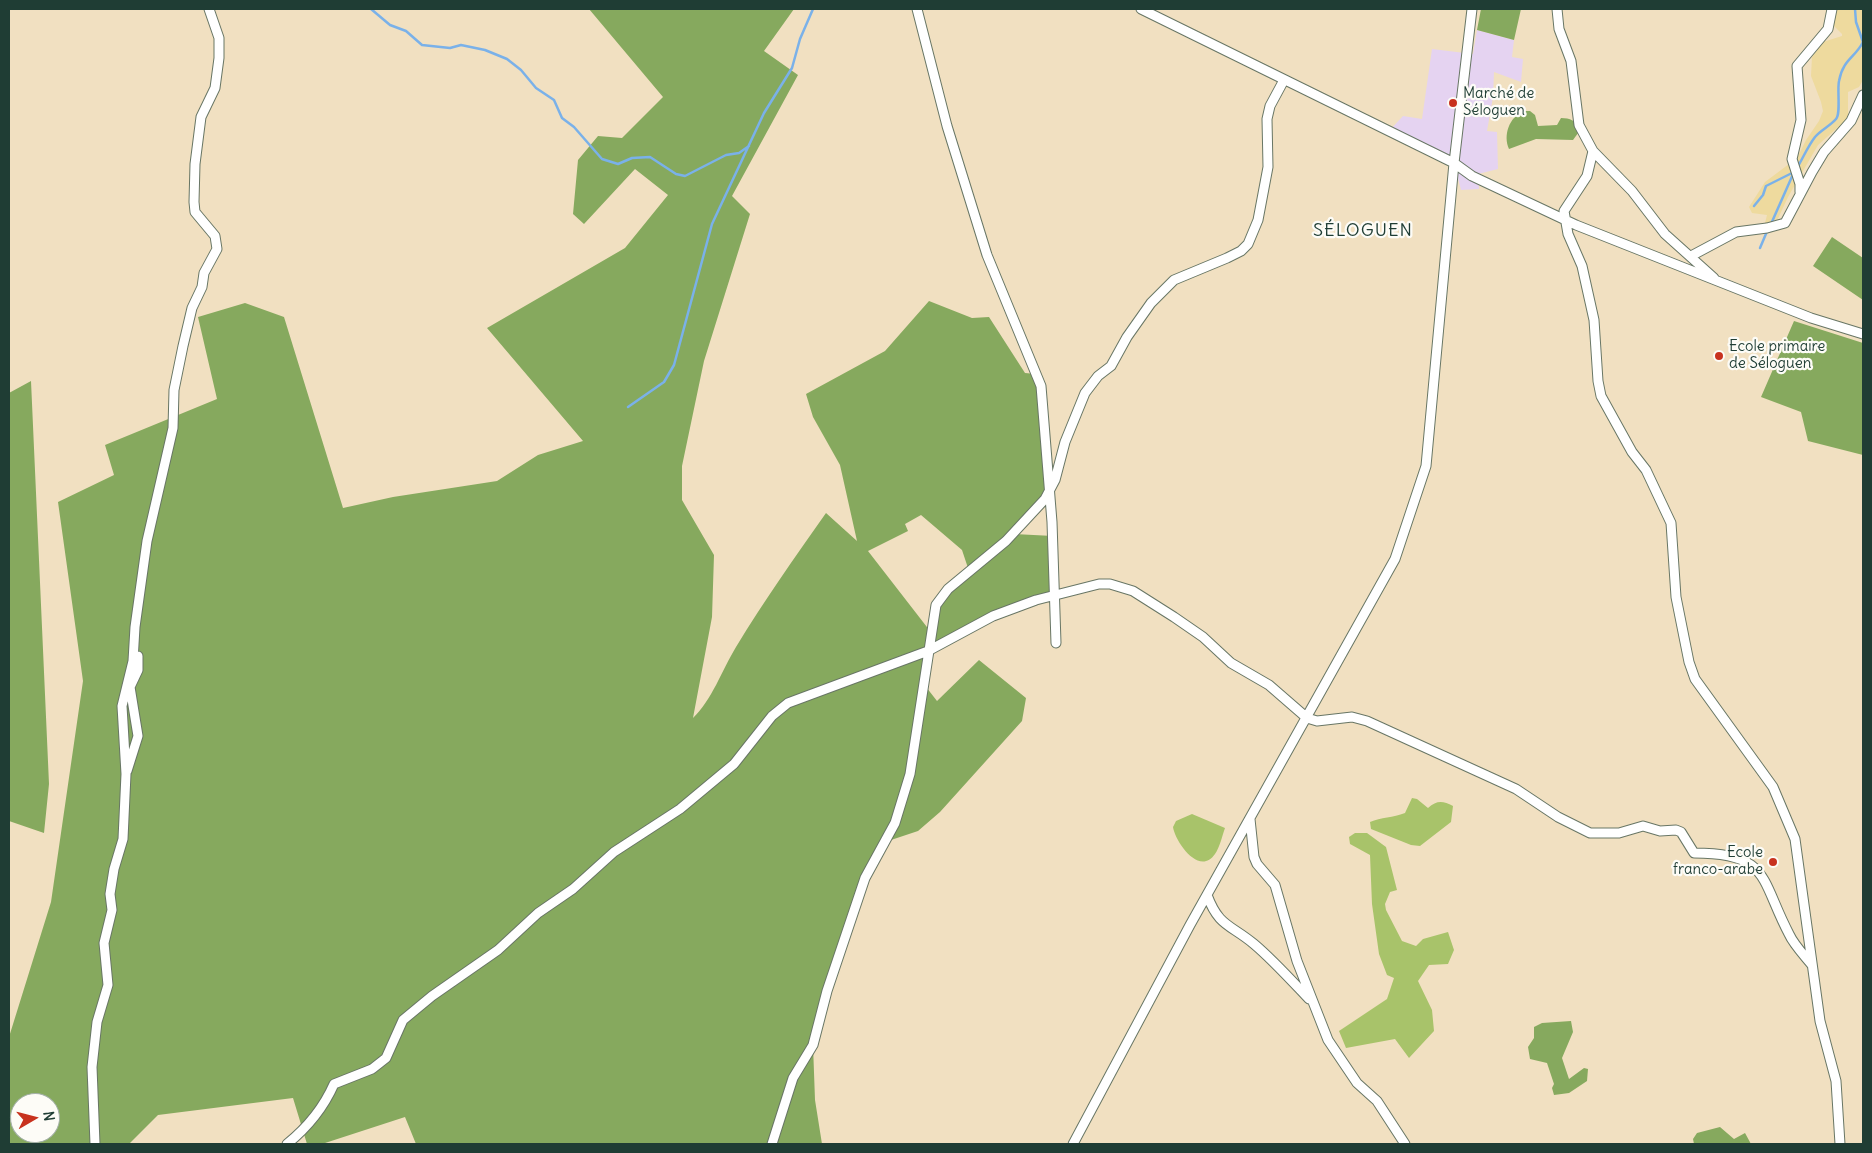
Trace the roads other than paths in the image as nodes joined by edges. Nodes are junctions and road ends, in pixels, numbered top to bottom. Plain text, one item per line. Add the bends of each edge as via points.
1 (209, 9) edge
2 (917, 9) edge
3 (1141, 9) edge
4 (1472, 9) edge
5 (1557, 9) edge
6 (1832, 9) edge
7 (1284, 80) junction
8 (1863, 95) edge
9 (1594, 151) junction
10 (1454, 163) junction
11 (1799, 198) junction
12 (1565, 220) junction
13 (1691, 256) junction
14 (1719, 282) junction
15 (1863, 334) edge
16 (1049, 490) junction
17 (1055, 595) junction
18 (134, 642) junction
19 (1056, 643) dead end
20 (928, 651) junction
21 (1307, 718) junction
22 (126, 774) junction
23 (1250, 819) junction
24 (1207, 895) junction
25 (1812, 965) junction
26 (1312, 1003) junction
27 (95, 1144) edge
28 (288, 1144) edge
29 (772, 1144) edge
30 (1074, 1144) edge
31 (1405, 1144) edge
32 (1840, 1144) edge

1 - 18 street via 219,38 219,58 215,88 201,117 194,202 195,212 215,236 217,249 204,273 183,346 174,390 172,428 147,541
2 - 16 street via 947,126 984,246 1041,386
3 - 7 street
4 - 10 street
5 - 9 street via 1559,29 1571,61 1579,126
6 - 11 street via 1828,29 1797,66 1801,120 1792,159 1800,184
7 - 10 street
7 - 16 street via 1267,119 1268,167 1258,220 1248,244 1227,258 1174,280 1151,303 1111,366 1085,393
8 - 11 street via 1851,121 1824,152
9 - 12 street via 1587,176 1564,211
9 - 13 street via 1665,234
10 - 12 street via 1472,176
10 - 21 street via 1426,466 1396,559
11 - 13 street via 1785,223 1736,232
12 - 14 street
12 - 25 street via 1582,266 1594,320 1601,396 1632,452 1646,470 1671,523 1676,597 1695,679 1773,787 1795,839
13 - 14 street
14 - 15 street via 1811,318
16 - 17 street
16 - 20 street via 1037,509 1006,541 948,589 936,605
17 - 19 street
17 - 20 street via 993,616
17 - 21 street via 1099,584 1133,591 1203,637 1231,663 1270,685
18 - 22 street via 133,661 122,706
18 - 22 street via 138,670 130,687 138,736
20 - 28 street via 788,703 772,716 734,764 680,809 614,852 498,950 402,1020 386,1058 372,1069 334,1084 326,1102
20 - 29 street via 910,774 895,823 865,878 812,1045 793,1078
21 - 23 street
21 - 25 street via 1317,721 1352,717 1367,721 1516,789 1558,817 1590,833 1619,833 1643,826 1660,832 1676,830 1681,832 1694,853 1718,853 1742,860 1754,867 1768,885 1789,934
22 - 27 street via 123,839 114,868 110,894 112,910 104,943 108,985 97,1022 92,1066
23 - 24 street
23 - 26 street via 1254,857 1275,885
24 - 26 street via 1215,913 1227,926 1253,943
24 - 30 street
25 - 32 street via 1822,1033 1836,1081
26 - 31 street via 1343,1064 1357,1083 1377,1101

